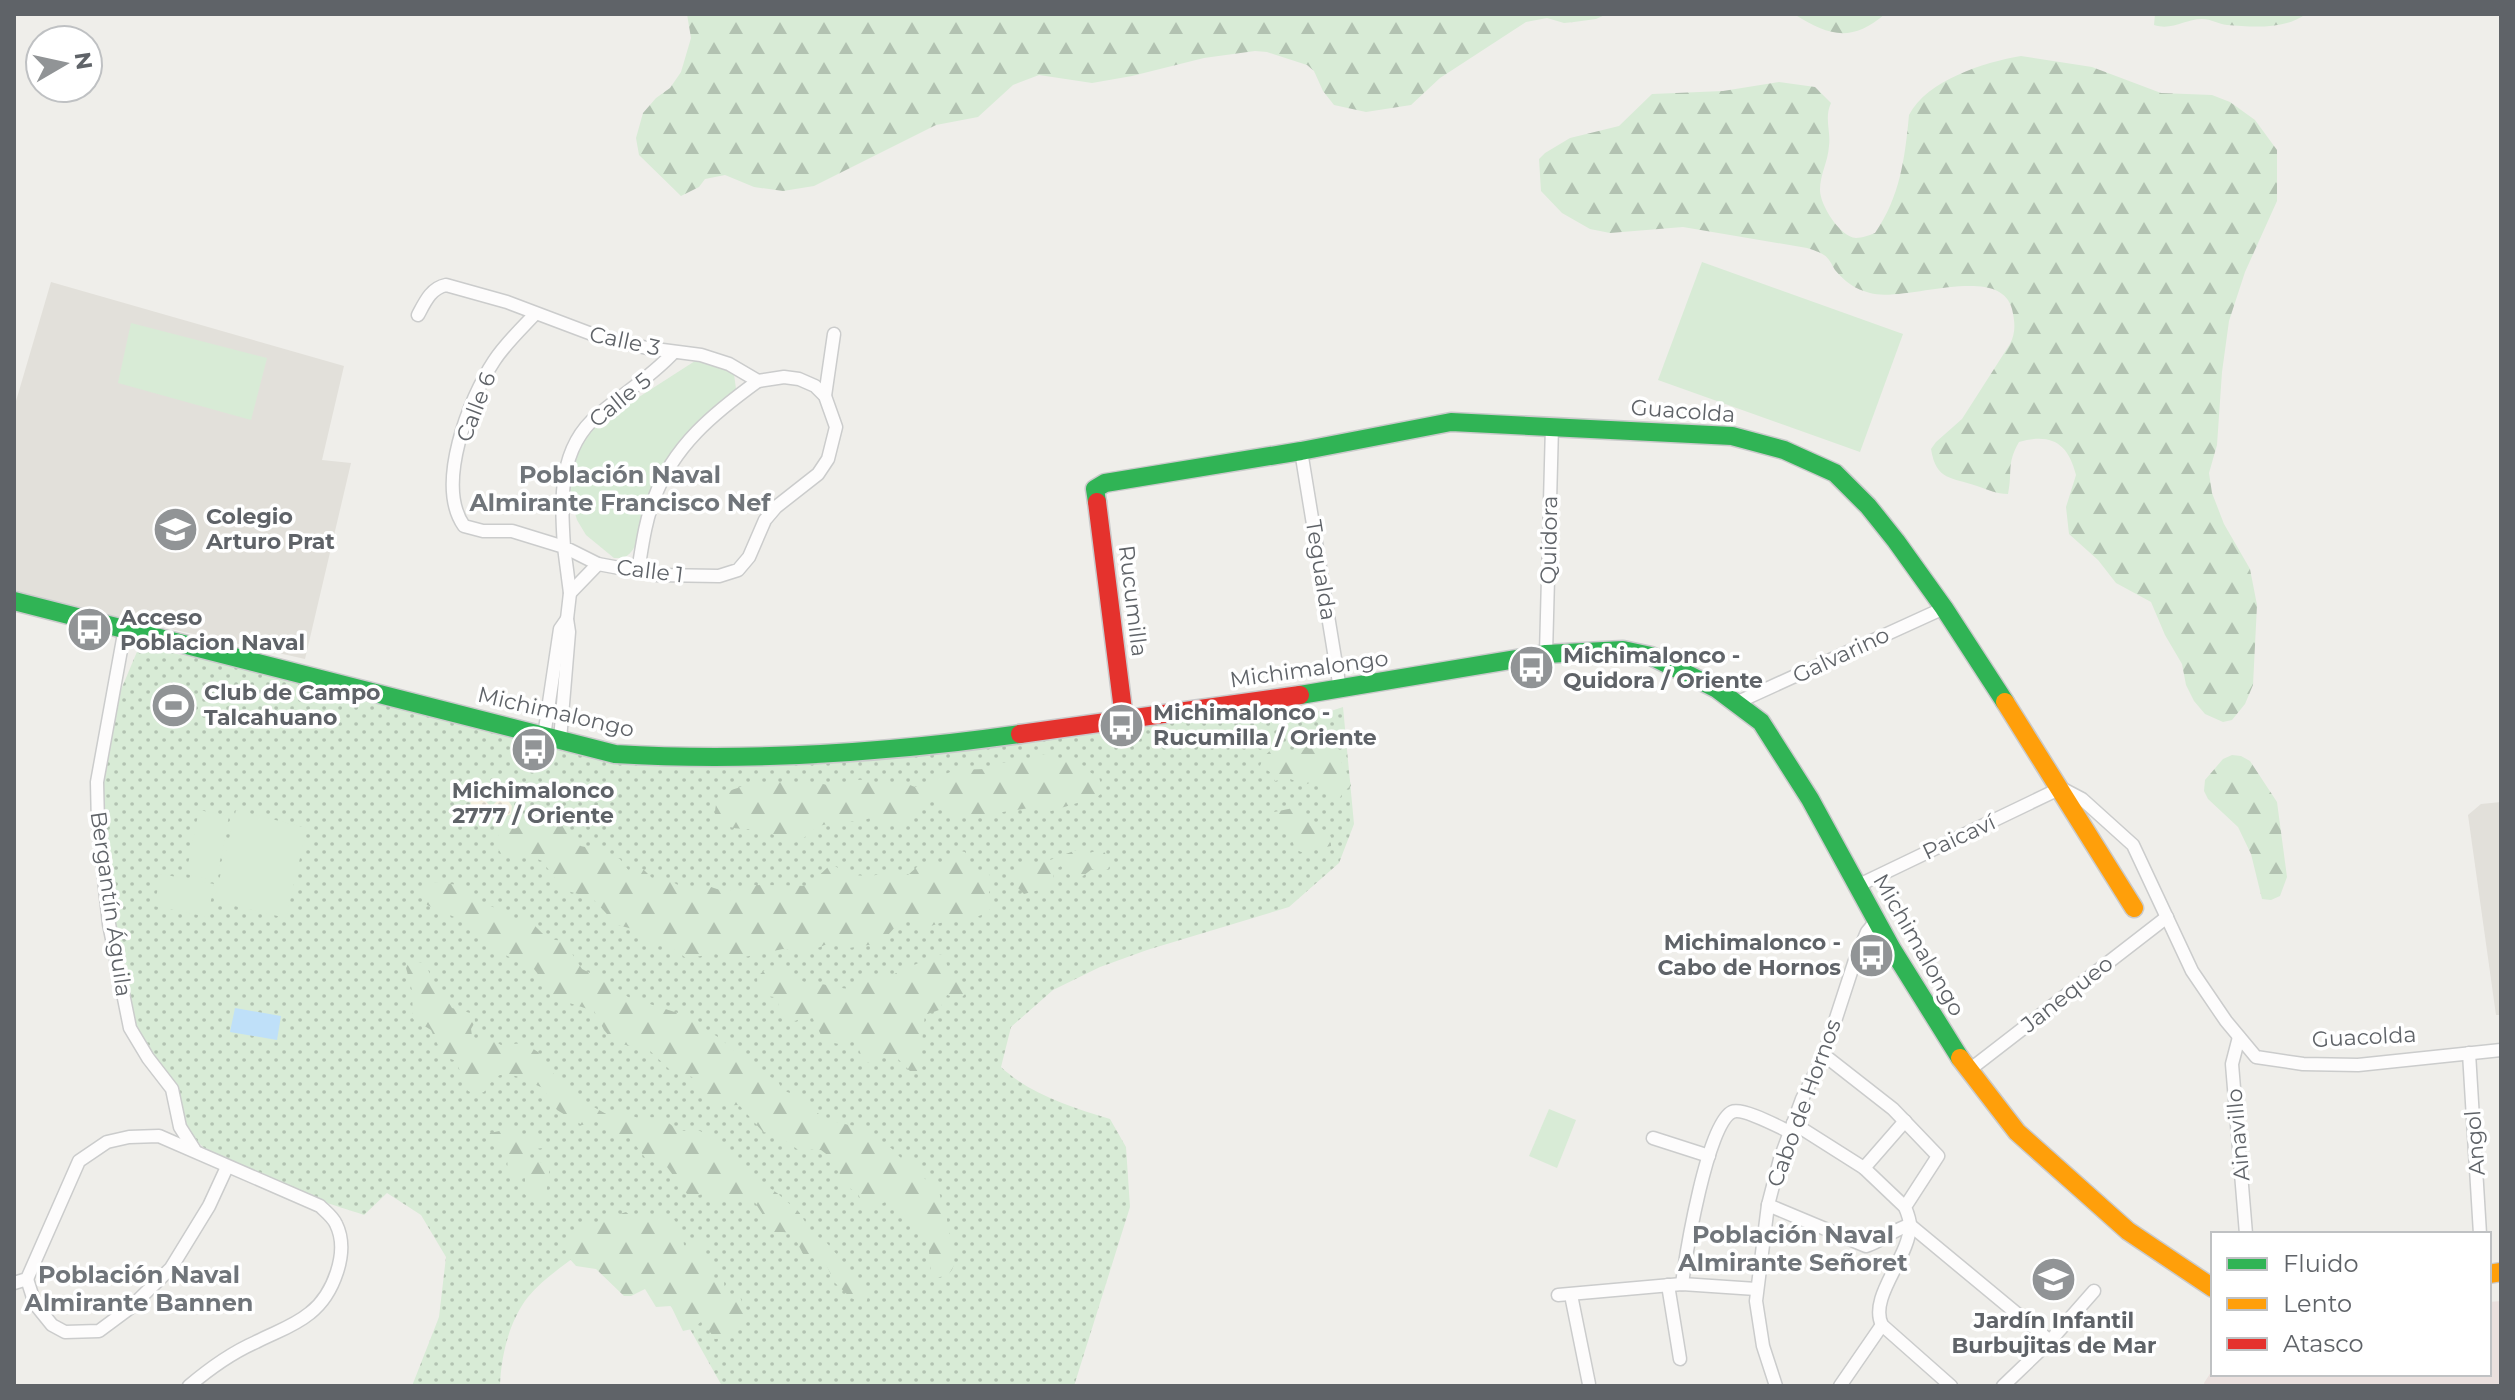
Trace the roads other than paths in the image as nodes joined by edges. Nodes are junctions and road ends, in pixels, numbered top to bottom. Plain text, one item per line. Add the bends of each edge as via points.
1 (535, 314) junction
2 (418, 315) dead end
3 (834, 334) dead end
4 (674, 352) junction
5 (758, 381) junction
6 (825, 396) junction
7 (1552, 426) junction
8 (1301, 451) junction
9 (1095, 489) joint
10 (456, 515) joint
11 (564, 547) junction
12 (598, 564) junction
13 (638, 571) junction
14 (570, 593) junction
15 (14, 601) edge
16 (1944, 608) junction
17 (125, 628) junction
18 (1546, 654) junction
19 (1340, 689) junction
20 (1738, 702) junction
21 (1124, 718) junction
22 (552, 738) junction
23 (2061, 788) junction
24 (1857, 886) junction
25 (2134, 908) dead end
26 (2167, 917) junction
27 (1876, 921) junction
28 (2239, 1037) junction
29 (2501, 1050) edge
30 (2469, 1053) junction
31 (1824, 1055) junction
32 (1968, 1071) junction
33 (177, 1119) junction
34 (1905, 1121) junction
35 (1792, 1128) junction
36 (159, 1136) junction
37 (1653, 1138) dead end
38 (200, 1154) junction
39 (1709, 1156) junction
40 (227, 1167) junction
41 (1864, 1168) junction
42 (1768, 1205) junction
43 (1905, 1207) junction
44 (1910, 1225) junction
45 (2246, 1232) edge
46 (2480, 1232) edge
47 (27, 1279) junction
48 (14, 1283) edge
49 (1682, 1284) junction
50 (1668, 1285) junction
51 (2211, 1287) edge
52 (1756, 1289) junction
53 (2094, 1291) dead end
54 (1882, 1325) junction
55 (2050, 1341) junction
56 (1680, 1359) dead end
57 (1589, 1384) edge
58 (189, 1386) edge
59 (1776, 1386) edge
60 (1840, 1386) edge
61 (1951, 1386) edge
62 (2003, 1386) edge

1 - 2 street, Calle 3 via 446,285 431,293
1 - 4 street, Calle 3 via 597,336
1 - 10 street, Calle 6 via 496,358 470,409 453,474
3 - 6 street
4 - 5 street, Calle 3 via 729,364
4 - 11 street, Calle 5 via 597,415 575,442 562,488
5 - 6 street via 799,379
5 - 13 street via 688,438 675,457 654,499
6 - 13 street, Calle 1 via 836,427 828,459 765,520 738,570 684,577
7 - 8 main road, Guacolda via 1451,422
7 - 16 main road, Guacolda via 1732,436 1784,450 1835,473 1868,506
7 - 18 street, Quidora
8 - 9 main road, Guacolda via 1105,483
8 - 19 street, Tegualda
9 - 21 main road, Rucumilla
10 - 11 street, Calle 1 via 464,526 512,531
11 - 12 street, Calle 1
11 - 14 street
12 - 13 street, Calle 1
12 - 14 street
14 - 22 street via 567,619 560,629
15 - 17 main road, Michimalongo
16 - 20 street, Galvarino
16 - 23 main road, Guacolda
17 - 22 main road, Michimalongo
17 - 33 street, Bergantín Águila via 97,782 98,825 125,1010 138,1042 172,1089
18 - 19 main road, Michimalongo
18 - 20 main road, Michimalongo via 1635,651
19 - 21 main road, Michimalongo
20 - 24 main road, Michimalongo via 1778,747
21 - 22 main road, Michimalongo via 1001,737 798,756 622,755
23 - 24 street, Paicaví
23 - 25 main road, Guacolda
23 - 26 street, Guacolda via 2133,845
24 - 27 main road, Michimalongo
26 - 28 street, Guacolda via 2192,971
26 - 32 street, Janequeo
27 - 31 street, Cabo de Hornos via 1856,957
27 - 32 main road, Michimalongo
28 - 30 street, Guacolda via 2256,1057 2303,1064 2358,1065
28 - 45 street, Ainavillo via 2232,1064
29 - 30 street, Guacolda
30 - 46 street, Angol
31 - 34 street
31 - 35 street, Cabo de Hornos
32 - 51 main road, Michimalongo via 2017,1132 2075,1185 2128,1231
33 - 36 street
33 - 38 street, Bergantín Águila
34 - 41 street
34 - 43 street via 1938,1156
35 - 39 street via 1740,1110 1731,1112
35 - 41 street
35 - 42 street, Cabo de Hornos
36 - 38 street
36 - 47 street via 107,1142 79,1161
37 - 39 street
38 - 40 street
39 - 49 street via 1690,1224
40 - 47 street via 171,1268 99,1331 65,1332 52,1325 41,1316
40 - 58 street via 320,1206 336,1222 340,1265 314,1311 229,1356
41 - 43 street
42 - 44 street via 1866,1246
42 - 52 street, Cabo de Hornos
43 - 44 street
44 - 54 street via 1878,1307
44 - 55 street
47 - 48 street
49 - 50 street
49 - 52 street
50 - 56 street
50 - 57 street via 1565,1295
52 - 59 street, Cabo de Hornos via 1763,1346
53 - 55 street
54 - 60 street
54 - 61 street
55 - 62 street

